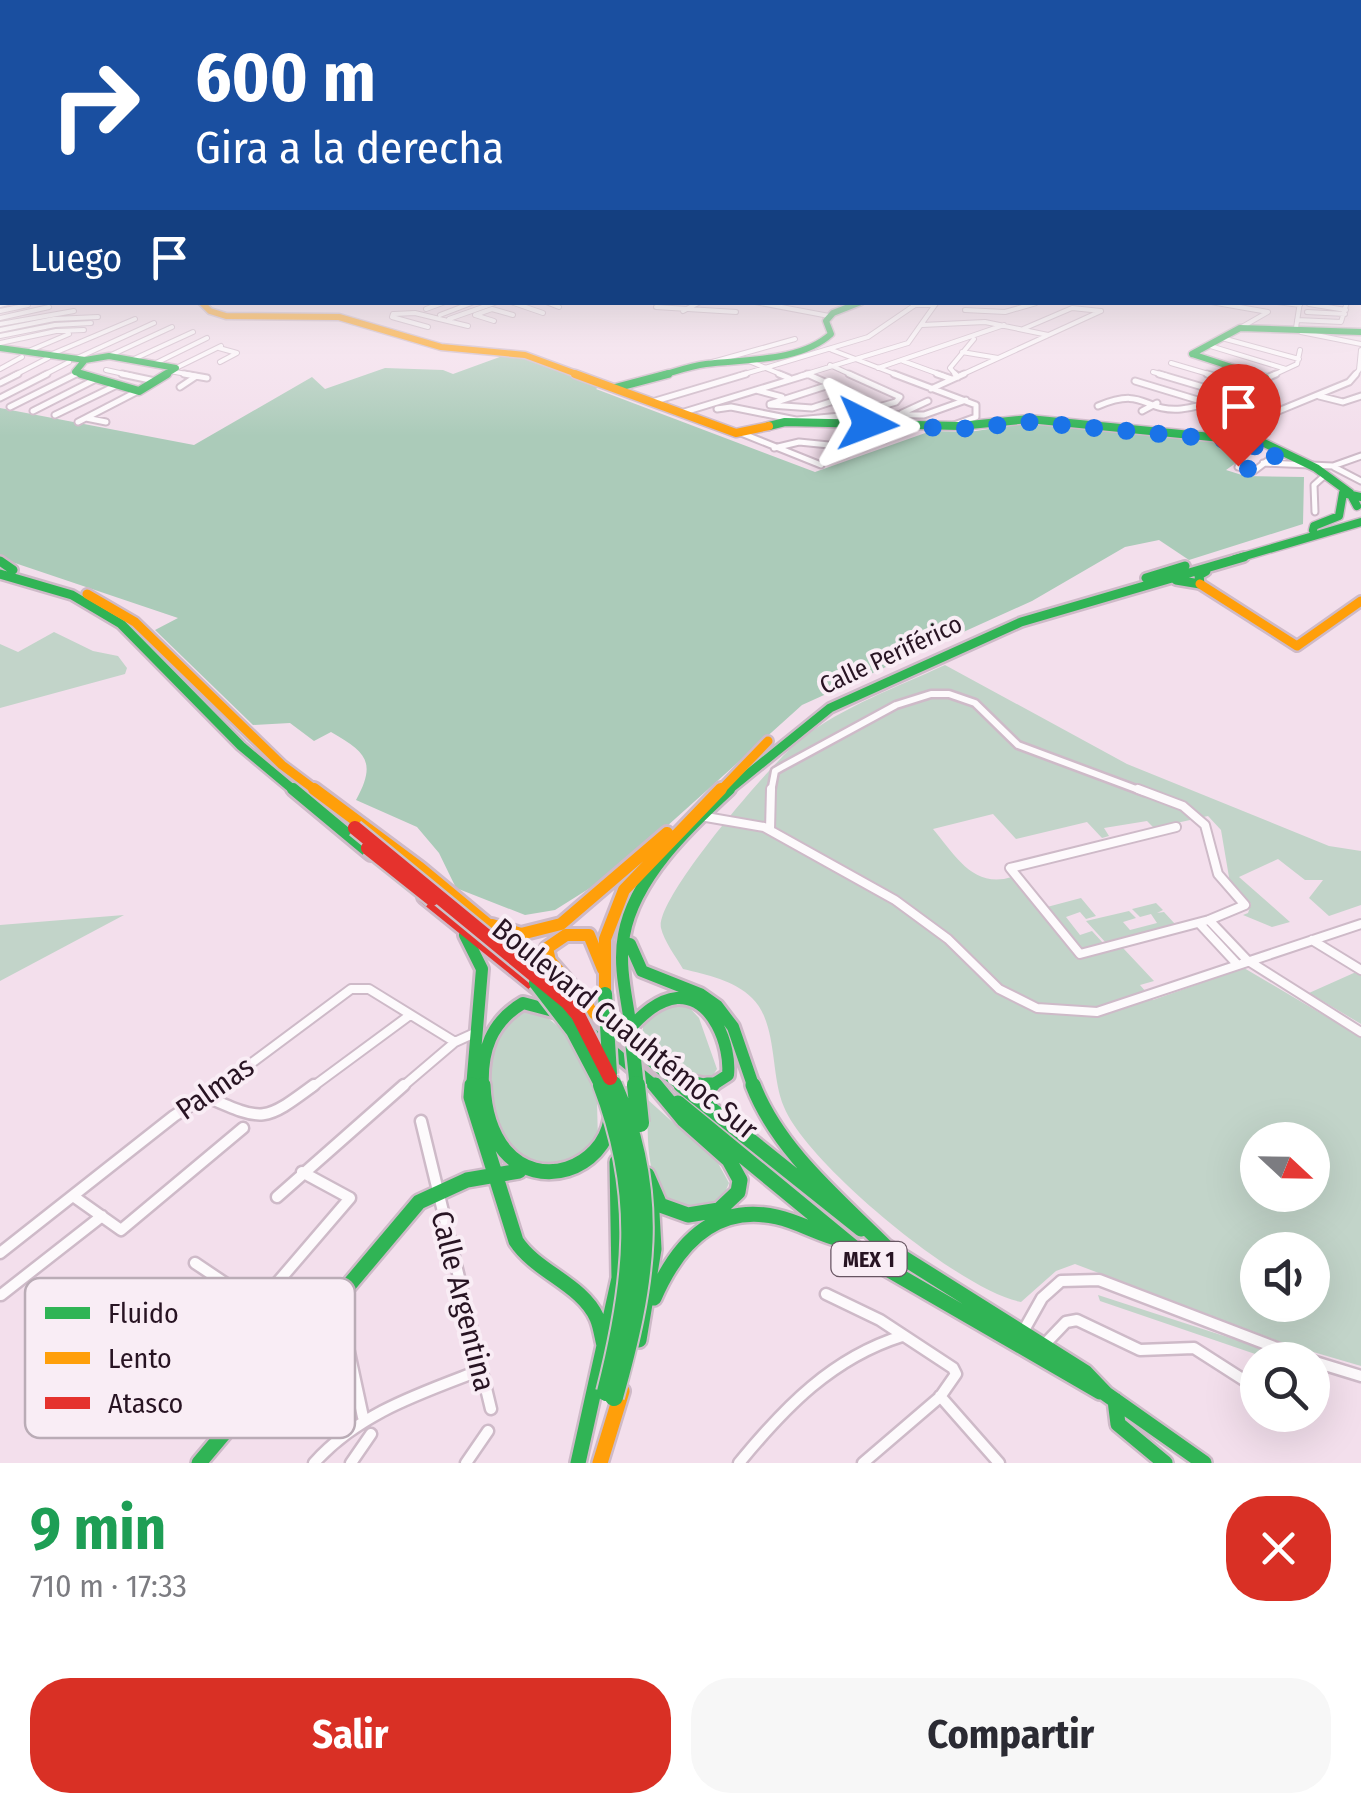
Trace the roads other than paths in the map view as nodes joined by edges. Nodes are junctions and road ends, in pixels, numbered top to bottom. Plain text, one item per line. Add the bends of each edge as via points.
1 (10, 305) edge
2 (28, 305) edge
3 (206, 305) edge
4 (437, 305) edge
5 (520, 305) edge
6 (556, 305) edge
7 (694, 305) edge
8 (728, 305) edge
9 (771, 305) edge
10 (854, 305) edge
11 (915, 305) edge
12 (935, 305) edge
13 (968, 305) edge
14 (1028, 305) edge
15 (1229, 305) edge
16 (1300, 305) edge
17 (1314, 305) edge
18 (1347, 305) edge
19 (559, 306) dead end
20 (477, 307) edge
21 (656, 307) dead end
22 (49, 308) dead end
23 (426, 309) dead end
24 (965, 310) junction
25 (74, 311) dead end
26 (682, 311) junction
27 (720, 311) junction
28 (736, 312) dead end
29 (1307, 312) dead end
30 (1345, 312) junction
31 (543, 313) dead end
32 (440, 315) dead end
33 (512, 315) dead end
34 (829, 316) junction
35 (98, 317) dead end
36 (134, 319) dead end
37 (448, 319) junction
38 (494, 321) dead end
39 (957, 322) junction
40 (91, 323) dead end
41 (154, 323) dead end
42 (1296, 324) junction
43 (922, 325) junction
44 (1004, 325) junction
45 (468, 326) dead end
46 (172, 327) dead end
47 (428, 327) dead end
48 (1240, 328) junction
49 (1023, 329) junction
50 (84, 330) dead end
51 (193, 332) dead end
52 (1361, 332) edge
53 (68, 334) dead end
54 (1, 335) edge
55 (1050, 335) junction
56 (207, 338) dead end
57 (974, 338) junction
58 (1222, 338) junction
59 (794, 339) dead end
60 (1206, 345) junction
61 (1361, 348) edge
62 (830, 349) junction
63 (1300, 350) dead end
64 (962, 352) junction
65 (26, 353) junction
66 (50, 356) junction
67 (109, 356) junction
68 (854, 358) junction
69 (999, 358) junction
70 (134, 359) junction
71 (1299, 360) junction
72 (749, 361) junction
73 (902, 361) junction
74 (220, 362) dead end
75 (1171, 362) dead end
76 (709, 363) junction
77 (77, 364) junction
78 (154, 364) junction
79 (830, 366) junction
80 (762, 368) junction
81 (877, 368) junction
82 (0, 369) edge
83 (1287, 369) junction
84 (106, 370) dead end
85 (173, 370) junction
86 (1153, 372) dead end
87 (805, 373) junction
88 (196, 376) junction
89 (206, 378) dead end
90 (788, 378) junction
91 (956, 378) junction
92 (1265, 378) junction
93 (94, 380) junction
94 (155, 381) junction
95 (1135, 381) dead end
96 (0, 383) edge
97 (829, 384) junction
98 (117, 385) junction
99 (1245, 385) junction
100 (180, 387) dead end
101 (616, 389) junction
102 (754, 389) junction
103 (930, 389) junction
104 (139, 391) junction
105 (1223, 393) junction
106 (852, 395) junction
107 (1317, 395) junction
108 (1361, 396) edge
109 (789, 397) junction
110 (0, 398) edge
111 (967, 399) junction
112 (865, 400) dead end
113 (651, 402) junction
114 (928, 402) dead end
115 (1202, 402) junction
116 (1157, 403) junction
117 (1098, 406) dead end
118 (10, 407) dead end
119 (717, 410) dead end
120 (1142, 411) dead end
121 (32, 412) dead end
122 (680, 414) junction
123 (855, 414) junction
124 (54, 415) dead end
125 (898, 415) junction
126 (84, 418) junction
127 (795, 421) junction
128 (1254, 421) dead end
129 (78, 422) dead end
130 (106, 422) dead end
131 (868, 424) junction
132 (954, 426) junction
133 (741, 434) junction
134 (849, 447) dead end
135 (774, 448) junction
136 (1280, 452) junction
137 (1361, 456) edge
138 (1240, 460) dead end
139 (1263, 463) junction
140 (821, 465) dead end
141 (1333, 466) junction
142 (1316, 471) junction
143 (1361, 481) edge
144 (1357, 508) edge
145 (1315, 512) dead end
146 (1313, 530) junction
147 (1214, 566) junction
148 (3, 568) edge
149 (1163, 581) junction
150 (1200, 584) junction
151 (1361, 601) edge
152 (704, 812) junction
153 (348, 826) junction
154 (1176, 827) dead end
155 (770, 830) junction
156 (481, 920) junction
157 (1208, 920) junction
158 (1198, 922) junction
159 (1361, 924) edge
160 (460, 927) junction
161 (625, 930) junction
162 (1311, 940) junction
163 (1242, 962) junction
164 (604, 970) junction
165 (1361, 970) edge
166 (592, 1013) junction
167 (410, 1014) junction
168 (631, 1029) junction
169 (586, 1030) junction
170 (482, 1031) junction
171 (1361, 1032) edge
172 (456, 1042) junction
173 (670, 1076) junction
174 (657, 1086) junction
175 (206, 1097) junction
176 (612, 1101) junction
177 (421, 1121) dead end
178 (243, 1128) dead end
179 (502, 1156) junction
180 (521, 1171) junction
181 (302, 1172) junction
182 (494, 1174) junction
183 (648, 1175) junction
184 (435, 1192) junction
185 (73, 1196) junction
186 (277, 1197) dead end
187 (102, 1216) junction
188 (843, 1240) junction
189 (886, 1247) junction
190 (0, 1253) edge
191 (195, 1263) dead end
192 (218, 1278) edge
193 (281, 1278) edge
194 (355, 1279) edge
195 (826, 1294) dead end
196 (1, 1295) edge
197 (645, 1320) junction
198 (1023, 1333) junction
199 (903, 1335) junction
200 (1261, 1342) edge
201 (1044, 1346) junction
202 (605, 1350) junction
203 (1330, 1367) edge
204 (482, 1370) junction
205 (1361, 1376) edge
206 (1240, 1377) edge
207 (355, 1379) edge
208 (610, 1395) junction
209 (940, 1396) junction
210 (1110, 1397) junction
211 (491, 1409) dead end
212 (363, 1417) junction
213 (355, 1423) edge
214 (488, 1430) dead end
215 (371, 1434) dead end
216 (219, 1438) edge
217 (335, 1438) edge
218 (582, 1446) junction
219 (604, 1447) junction
220 (198, 1463) edge
221 (314, 1463) edge
222 (351, 1463) edge
223 (466, 1463) edge
224 (578, 1463) edge
225 (600, 1463) edge
226 (739, 1463) edge
227 (863, 1463) edge
228 (999, 1463) edge
229 (1165, 1463) edge
230 (1204, 1463) edge

1 - 54 street
2 - 54 street
3 - 101 main road via 226,316 336,316 438,347 544,360
4 - 23 street
5 - 31 street
6 - 19 street
7 - 26 street
8 - 27 street
9 - 34 street
10 - 34 main road
11 - 62 street via 875,327 872,336
12 - 43 street
13 - 24 street
14 - 24 street via 1006,312
15 - 48 street via 1267,311
16 - 42 street
17 - 30 street
18 - 30 street
20 - 32 street
20 - 33 street
20 - 37 street
20 - 38 street via 474,314
21 - 26 street
22 - 54 street
24 - 39 street
25 - 54 street
26 - 27 street
27 - 28 street
29 - 30 street
30 - 42 street via 1341,322
34 - 72 main road via 826,340
35 - 54 street via 54,319
36 - 66 street
37 - 45 street
37 - 47 street via 391,316
39 - 43 street
39 - 44 street
40 - 54 street
41 - 77 street
42 - 48 main road
42 - 52 main road
42 - 61 street via 1308,334
43 - 68 street via 908,343
44 - 49 street
44 - 57 street
46 - 67 street
48 - 58 main road
49 - 55 street
49 - 55 street via 1072,308 1102,313
50 - 54 street
51 - 70 street
53 - 65 street
54 - 65 main road
54 - 66 main road
55 - 69 street
56 - 78 street
57 - 64 street
57 - 73 street
58 - 60 main road
58 - 71 street
59 - 76 street
60 - 83 street
60 - 92 main road via 1192,354
61 - 107 street via 1356,376
62 - 68 street
62 - 80 street
63 - 71 street
64 - 69 street
64 - 91 street via 950,368
65 - 66 main road
65 - 82 street
66 - 77 main road
66 - 96 street
67 - 70 main road
67 - 77 main road
68 - 79 street
68 - 81 street
69 - 91 street
70 - 78 main road
71 - 83 street
72 - 76 main road
72 - 80 street
73 - 81 street
73 - 91 street
74 - 85 street via 237,352 219,347
75 - 99 street
76 - 101 main road
77 - 93 main road
77 - 110 street
77 - 118 street
78 - 85 main road
79 - 87 street
79 - 123 street via 900,397
80 - 90 street
80 - 113 street
81 - 103 street
83 - 92 street
84 - 94 street
85 - 88 street
85 - 94 main road
86 - 105 street
87 - 90 street
87 - 97 street
88 - 89 street
88 - 100 street
90 - 102 street
91 - 103 street
92 - 99 street
93 - 98 main road
93 - 121 street
94 - 104 main road
95 - 115 street
97 - 106 street
97 - 109 street
98 - 104 main road
98 - 124 street
99 - 105 street
101 - 113 main road
102 - 109 street
102 - 122 street
103 - 111 street
104 - 126 street
105 - 115 street
106 - 109 street via 812,408 770,406
106 - 112 street
107 - 108 street via 1343,402
107 - 128 street
111 - 125 street via 924,415
111 - 132 street via 978,413
113 - 122 main road
114 - 125 street
115 - 116 street via 1178,410
116 - 117 street via 1127,394
116 - 120 street
119 - 127 street
122 - 133 main road
123 - 125 street
123 - 127 street
126 - 129 street
126 - 130 street
127 - 131 main road
127 - 133 main road
131 - 132 main road
131 - 136 main road via 960,429 1029,422 1227,440
132 - 142 main road via 1034,420 1257,442
133 - 135 street
134 - 135 street via 802,439
135 - 140 street
136 - 139 street
136 - 142 main road
137 - 141 street
138 - 139 street via 1238,467 1252,471
139 - 142 street
141 - 142 street
141 - 143 street
142 - 144 main road
142 - 145 street
144 - 146 main road, Calle Periférico
144 - 146 main road
144 - 147 main road, Calle Periférico via 1298,540
146 - 152 main road, Calle Periférico via 1030,613 869,682 791,722 758,748
147 - 149 main road, Calle Periférico
147 - 150 main road via 1198,576
148 - 153 main road, Boulevard Cuauhtémoc Sur / MEX 1 via 112,606
149 - 150 main road
149 - 152 main road, Calle Periférico via 1021,622 830,708 765,753
150 - 151 main road via 1298,646
152 - 155 street
152 - 156 main road via 561,924 522,934
152 - 161 main road, Calle Periférico via 643,890
152 - 164 main road, Calle Periférico via 624,890 610,919
153 - 156 main road, Boulevard Cuauhtémoc Sur / MEX 1 via 420,868
153 - 160 main road, Boulevard Cuauhtémoc Sur / MEX 1
153 - 208 main road, bridge via 567,1002 620,1100 635,1147 643,1268 633,1328
154 - 158 street via 1010,868 1080,954
155 - 157 street via 775,771 898,704 948,693 981,706 1018,745 1200,818 1212,833 1218,875 1245,905
155 - 163 street via 927,922 998,992 1022,1006 1060,1015 1098,1012
156 - 166 main road, Boulevard Cuauhtémoc Sur / MEX 1
157 - 158 street
157 - 163 street
158 - 163 street
159 - 162 street
160 - 169 main road, Boulevard Cuauhtémoc Sur / MEX 1
160 - 170 main road via 482,968
161 - 168 main road, Calle Periférico
161 - 189 main road via 633,961 650,980 716,1004 778,1127
162 - 163 street
162 - 165 street
163 - 171 street
164 - 166 main road via 588,936 570,933 547,948
164 - 176 main road, Calle Periférico, bridge
166 - 173 main road, Boulevard Cuauhtémoc Sur / MEX 1
167 - 172 street
167 - 175 street via 276,1113 252,1117
167 - 175 street, Palmas via 360,987 351,989
168 - 173 main road via 647,1007 668,997 694,1001 713,1016 730,1061 724,1080 704,1086
168 - 183 main road, Calle Periférico, bridge
169 - 170 main road via 528,1002 502,1010
169 - 174 main road, Boulevard Cuauhtémoc Sur / MEX 1
170 - 172 street
170 - 179 main road via 484,1101
170 - 182 main road via 470,1097
172 - 181 street
173 - 189 main road, Boulevard Cuauhtémoc Sur / MEX 1
174 - 183 main road via 734,1166 738,1180 721,1210 690,1218 660,1204
174 - 188 main road, Boulevard Cuauhtémoc Sur / MEX 1
175 - 185 street, Palmas
176 - 180 main road via 608,1138 598,1155 549,1175
176 - 202 main road, Calle Periférico via 619,1261
177 - 184 street, Calle Argentina
178 - 187 street via 121,1230
179 - 180 main road
179 - 182 main road
180 - 182 main road
181 - 186 street
181 - 193 street via 350,1198
182 - 184 main road
182 - 202 main road via 523,1252 589,1305
183 - 197 main road, Calle Periférico via 654,1250
184 - 194 main road
184 - 204 street, Calle Argentina
185 - 187 street
185 - 190 street, Palmas
187 - 196 street
188 - 197 main road via 774,1216 723,1220 689,1238 671,1257
188 - 210 main road, Boulevard Cuauhtémoc Sur / MEX 1
189 - 198 main road, Boulevard Cuauhtémoc Sur / MEX 1
191 - 192 street
195 - 199 street
197 - 219 main road
198 - 200 street via 1042,1298 1061,1281 1099,1280
198 - 201 main road, Boulevard Cuauhtémoc Sur / MEX 1
199 - 209 street via 953,1368 954,1380
199 - 226 street via 872,1342 784,1408
201 - 206 street via 1066,1322 1077,1320 1140,1350 1194,1348
201 - 210 main road, Boulevard Cuauhtémoc Sur / MEX 1 via 1086,1372
202 - 218 main road, Calle Periférico
203 - 205 street
204 - 211 street, Calle Argentina
204 - 212 street
207 - 212 street
208 - 218 main road
208 - 219 main road
209 - 227 street
209 - 228 street
210 - 229 main road via 1118,1424
210 - 230 main road, Boulevard Cuauhtémoc Sur / MEX 1
212 - 213 street
214 - 223 street
215 - 222 street
216 - 220 main road
217 - 221 street
218 - 224 main road
219 - 225 main road

